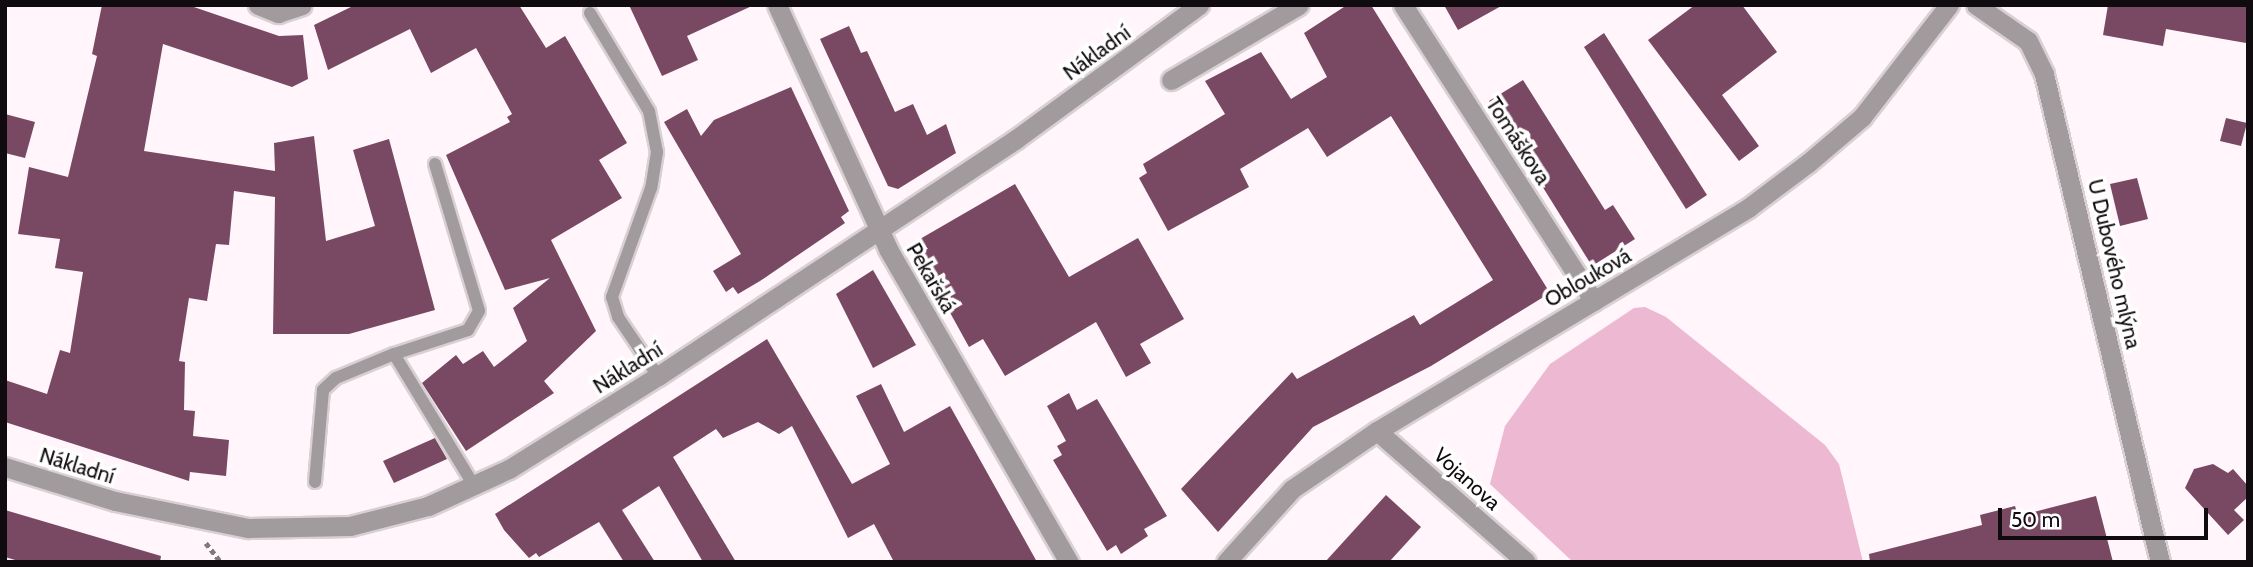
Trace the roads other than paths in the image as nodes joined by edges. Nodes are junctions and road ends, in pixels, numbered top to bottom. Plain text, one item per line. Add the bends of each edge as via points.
1 (258, 5) edge
2 (302, 5) edge
3 (777, 5) edge
4 (1199, 5) edge
5 (1300, 5) edge
6 (1404, 5) edge
7 (1949, 5) edge
8 (1976, 5) edge
9 (590, 13) dead end
10 (1171, 80) dead end
11 (435, 164) dead end
12 (880, 231) junction
13 (1594, 301) junction
14 (394, 354) junction
15 (658, 376) junction
16 (1377, 431) junction
17 (5, 467) edge
18 (315, 482) dead end
19 (475, 487) junction
20 (1069, 562) edge
21 (1226, 562) edge
22 (1526, 562) edge
23 (2160, 562) edge

1 - 2 street via 278,13
3 - 12 street, Pekařská
4 - 12 street, Nákladní
5 - 10 street
6 - 13 street, Tomáškova
7 - 13 street, Oblouková via 1862,117 1808,163 1748,208
8 - 23 street, U Dubového mlýna via 2028,41 2044,74
9 - 15 lane via 649,111 652,124 657,152 651,188 612,297 618,317
11 - 14 lane via 479,311 468,330
12 - 15 street, Nákladní
12 - 20 street, Pekařská
13 - 16 street, Oblouková
14 - 18 lane via 336,378 323,390
14 - 19 lane
15 - 19 street, Nákladní
16 - 21 street, Oblouková via 1292,489
16 - 22 street, Vojanova
17 - 19 street, Nákladní via 189,520 270,529 317,529 387,519

